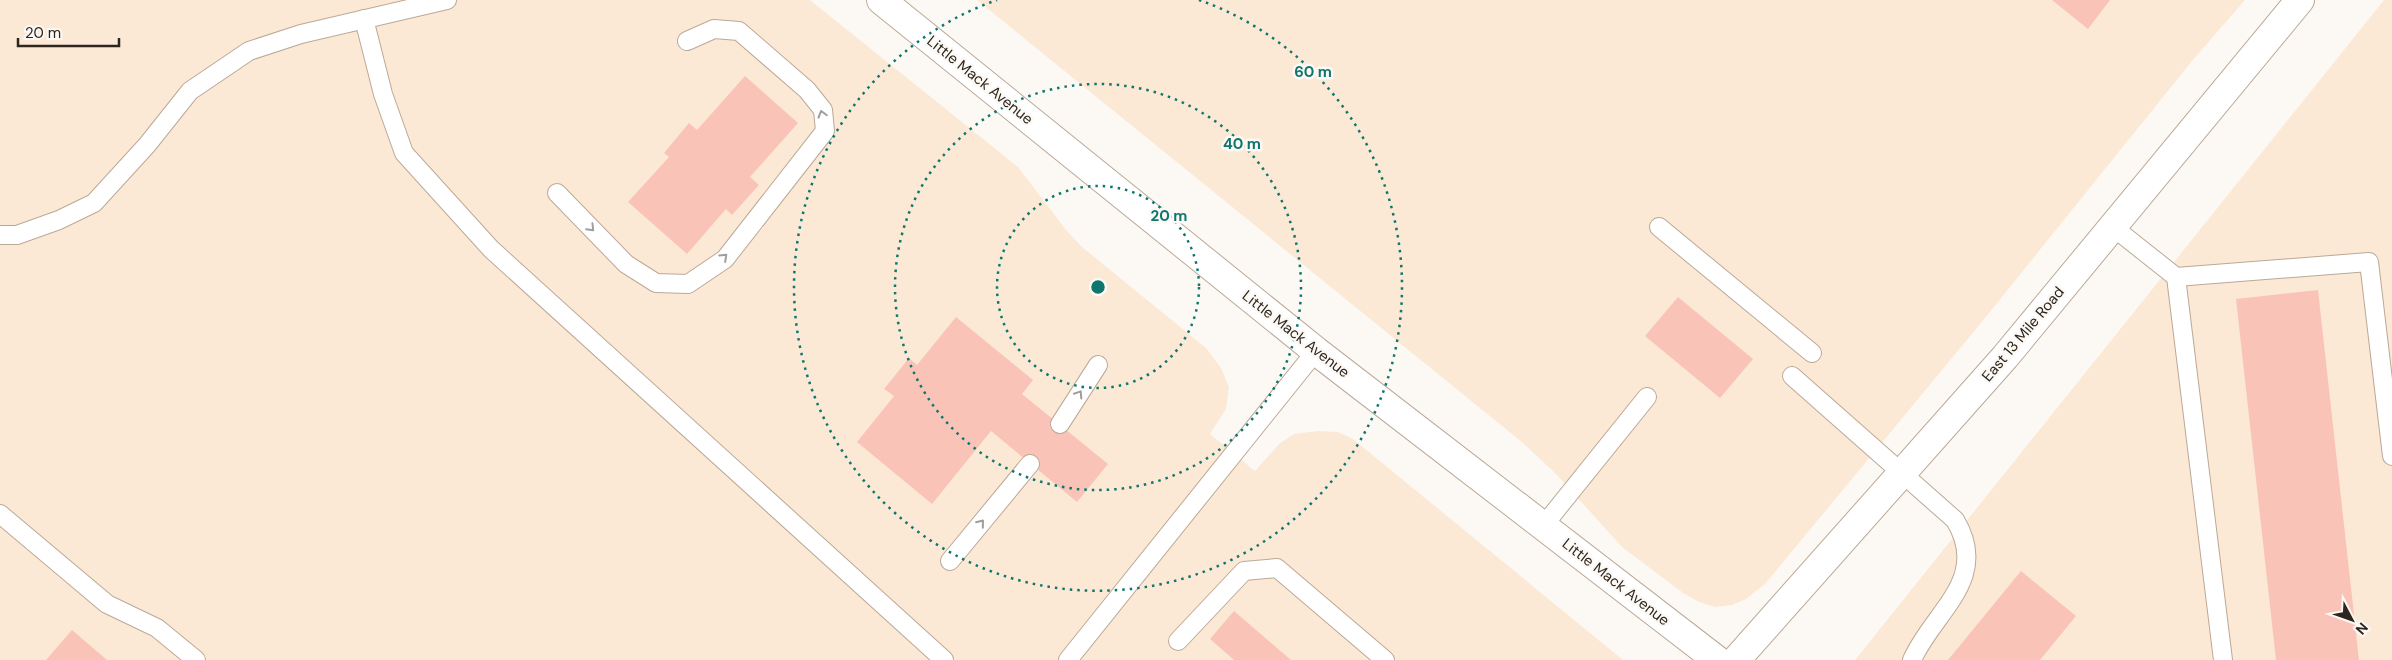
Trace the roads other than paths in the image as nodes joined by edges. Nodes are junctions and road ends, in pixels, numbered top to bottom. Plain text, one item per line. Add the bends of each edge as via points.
1 (447, 0) edge
2 (881, 0) edge
3 (2300, 0) edge
4 (364, 19) junction
5 (687, 41) dead end
6 (558, 193) dead end
7 (1659, 227) dead end
8 (2112, 227) junction
9 (0, 235) edge
10 (2176, 277) junction
11 (1316, 351) junction
12 (1812, 353) dead end
13 (1098, 365) dead end
14 (1792, 376) dead end
15 (1646, 397) dead end
16 (1060, 424) dead end
17 (2392, 456) edge
18 (1030, 464) dead end
19 (1902, 473) junction
20 (0, 514) edge
21 (1544, 525) junction
22 (950, 561) dead end
23 (1178, 641) dead end
24 (196, 660) edge
25 (944, 660) edge
26 (1068, 660) edge
27 (1385, 660) edge
28 (1717, 660) edge
29 (1736, 660) edge
30 (1912, 660) edge
31 (2223, 660) edge

1 - 4 lane
2 - 11 main road, Little Mack Avenue
3 - 8 main road, East 13 Mile Road
4 - 9 lane via 301,34 250,51 190,91 147,145 94,202 59,220 17,235
4 - 25 lane via 383,94 404,153 450,205 491,249
6 -> 5 lane via 626,264 656,283 688,284 725,259 825,131 823,110 807,90 739,31 714,29
7 - 12 lane
8 - 10 lane
8 - 19 main road, East 13 Mile Road via 2005,357
10 - 17 lane via 2369,262
10 - 31 lane
11 - 21 main road, Little Mack Avenue
11 - 26 lane
16 -> 13 lane
14 - 19 lane
15 - 21 lane
22 -> 18 lane
19 - 29 main road, East 13 Mile Road
19 - 30 lane via 1956,520 1965,535 1967,552 1962,582
20 - 24 lane via 107,604 157,628
21 - 28 main road, Little Mack Avenue
23 - 27 lane via 1244,571 1277,568

